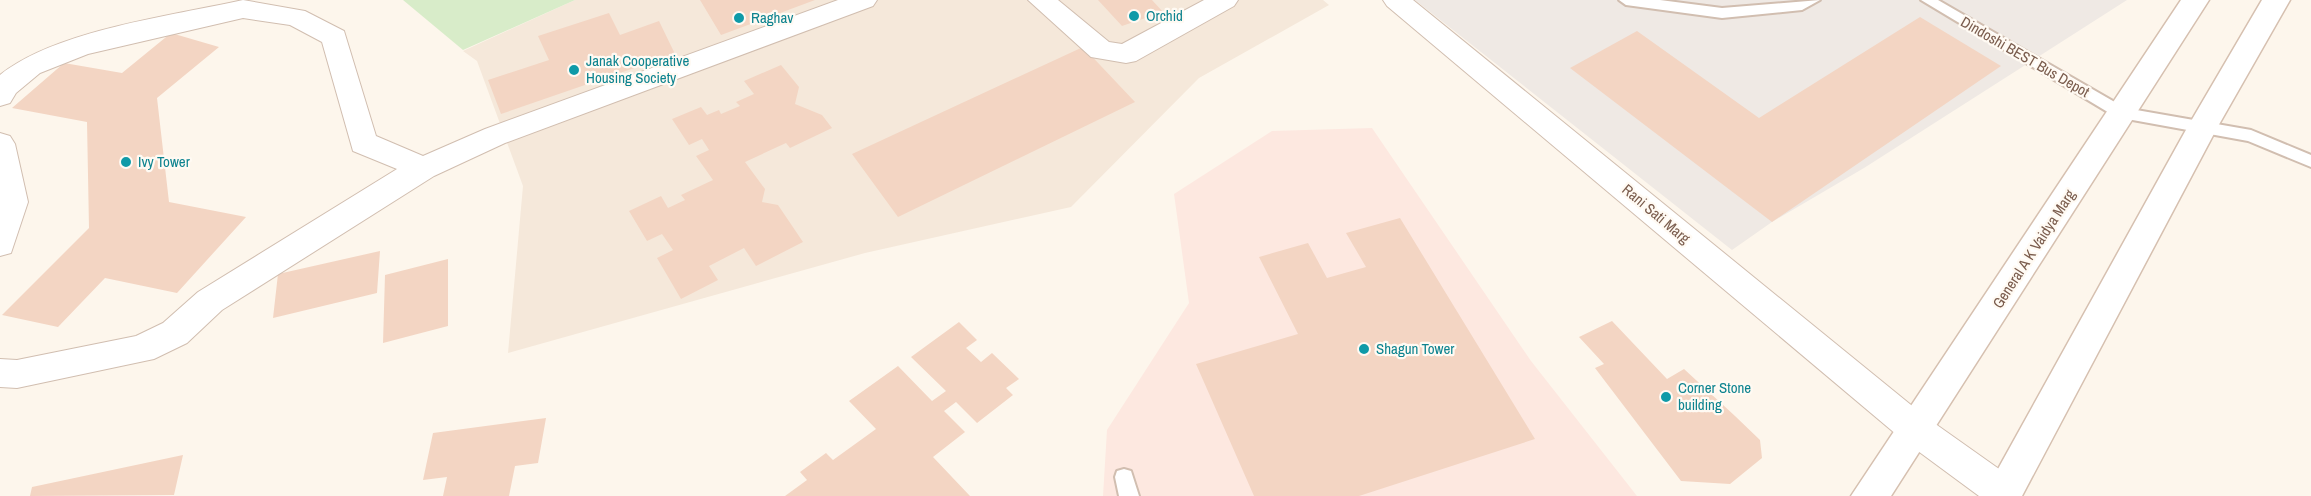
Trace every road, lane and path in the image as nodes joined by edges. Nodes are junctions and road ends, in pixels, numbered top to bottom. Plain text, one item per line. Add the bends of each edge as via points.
1 (864, 0) edge
2 (1041, 0) edge
3 (1225, 0) edge
4 (1396, 0) edge
5 (1626, 0) edge
6 (1813, 0) edge
7 (1928, 0) edge
8 (2195, 0) edge
9 (2276, 0) edge
10 (0, 96) edge
11 (2121, 113) junction
12 (2202, 128) junction
13 (0, 144) edge
14 (2311, 161) edge
15 (423, 168) junction
16 (0, 244) edge
17 (0, 373) edge
18 (1915, 429) junction
19 (1124, 477) dead end
20 (2002, 495) edge
21 (1130, 496) edge
22 (1870, 496) edge

1 - 15 street via 495,136
2 - 3 street via 1101,50 1126,54
4 - 18 street, Rani Sati Marg
5 - 6 lane via 1722,12 1802,5
7 - 11 lane, Dindoshi BEST Bus Depot
8 - 11 main road, General A K Vaidya Marg
9 - 12 main road
10 - 15 street via 4,87 30,66 81,46 243,9 296,17 334,37 363,143
11 - 12 lane, Dindoshi BEST Bus Depot
11 - 18 main road, General A K Vaidya Marg
12 - 14 lane, Dindoshi BEST Bus Depot via 2251,136
12 - 20 main road
13 - 16 street via 13,202
15 - 17 street via 210,301 176,333 142,349 17,374
18 - 20 street, Rani Sati Marg
18 - 22 main road, General A K Vaidya Marg
19 - 21 lane

